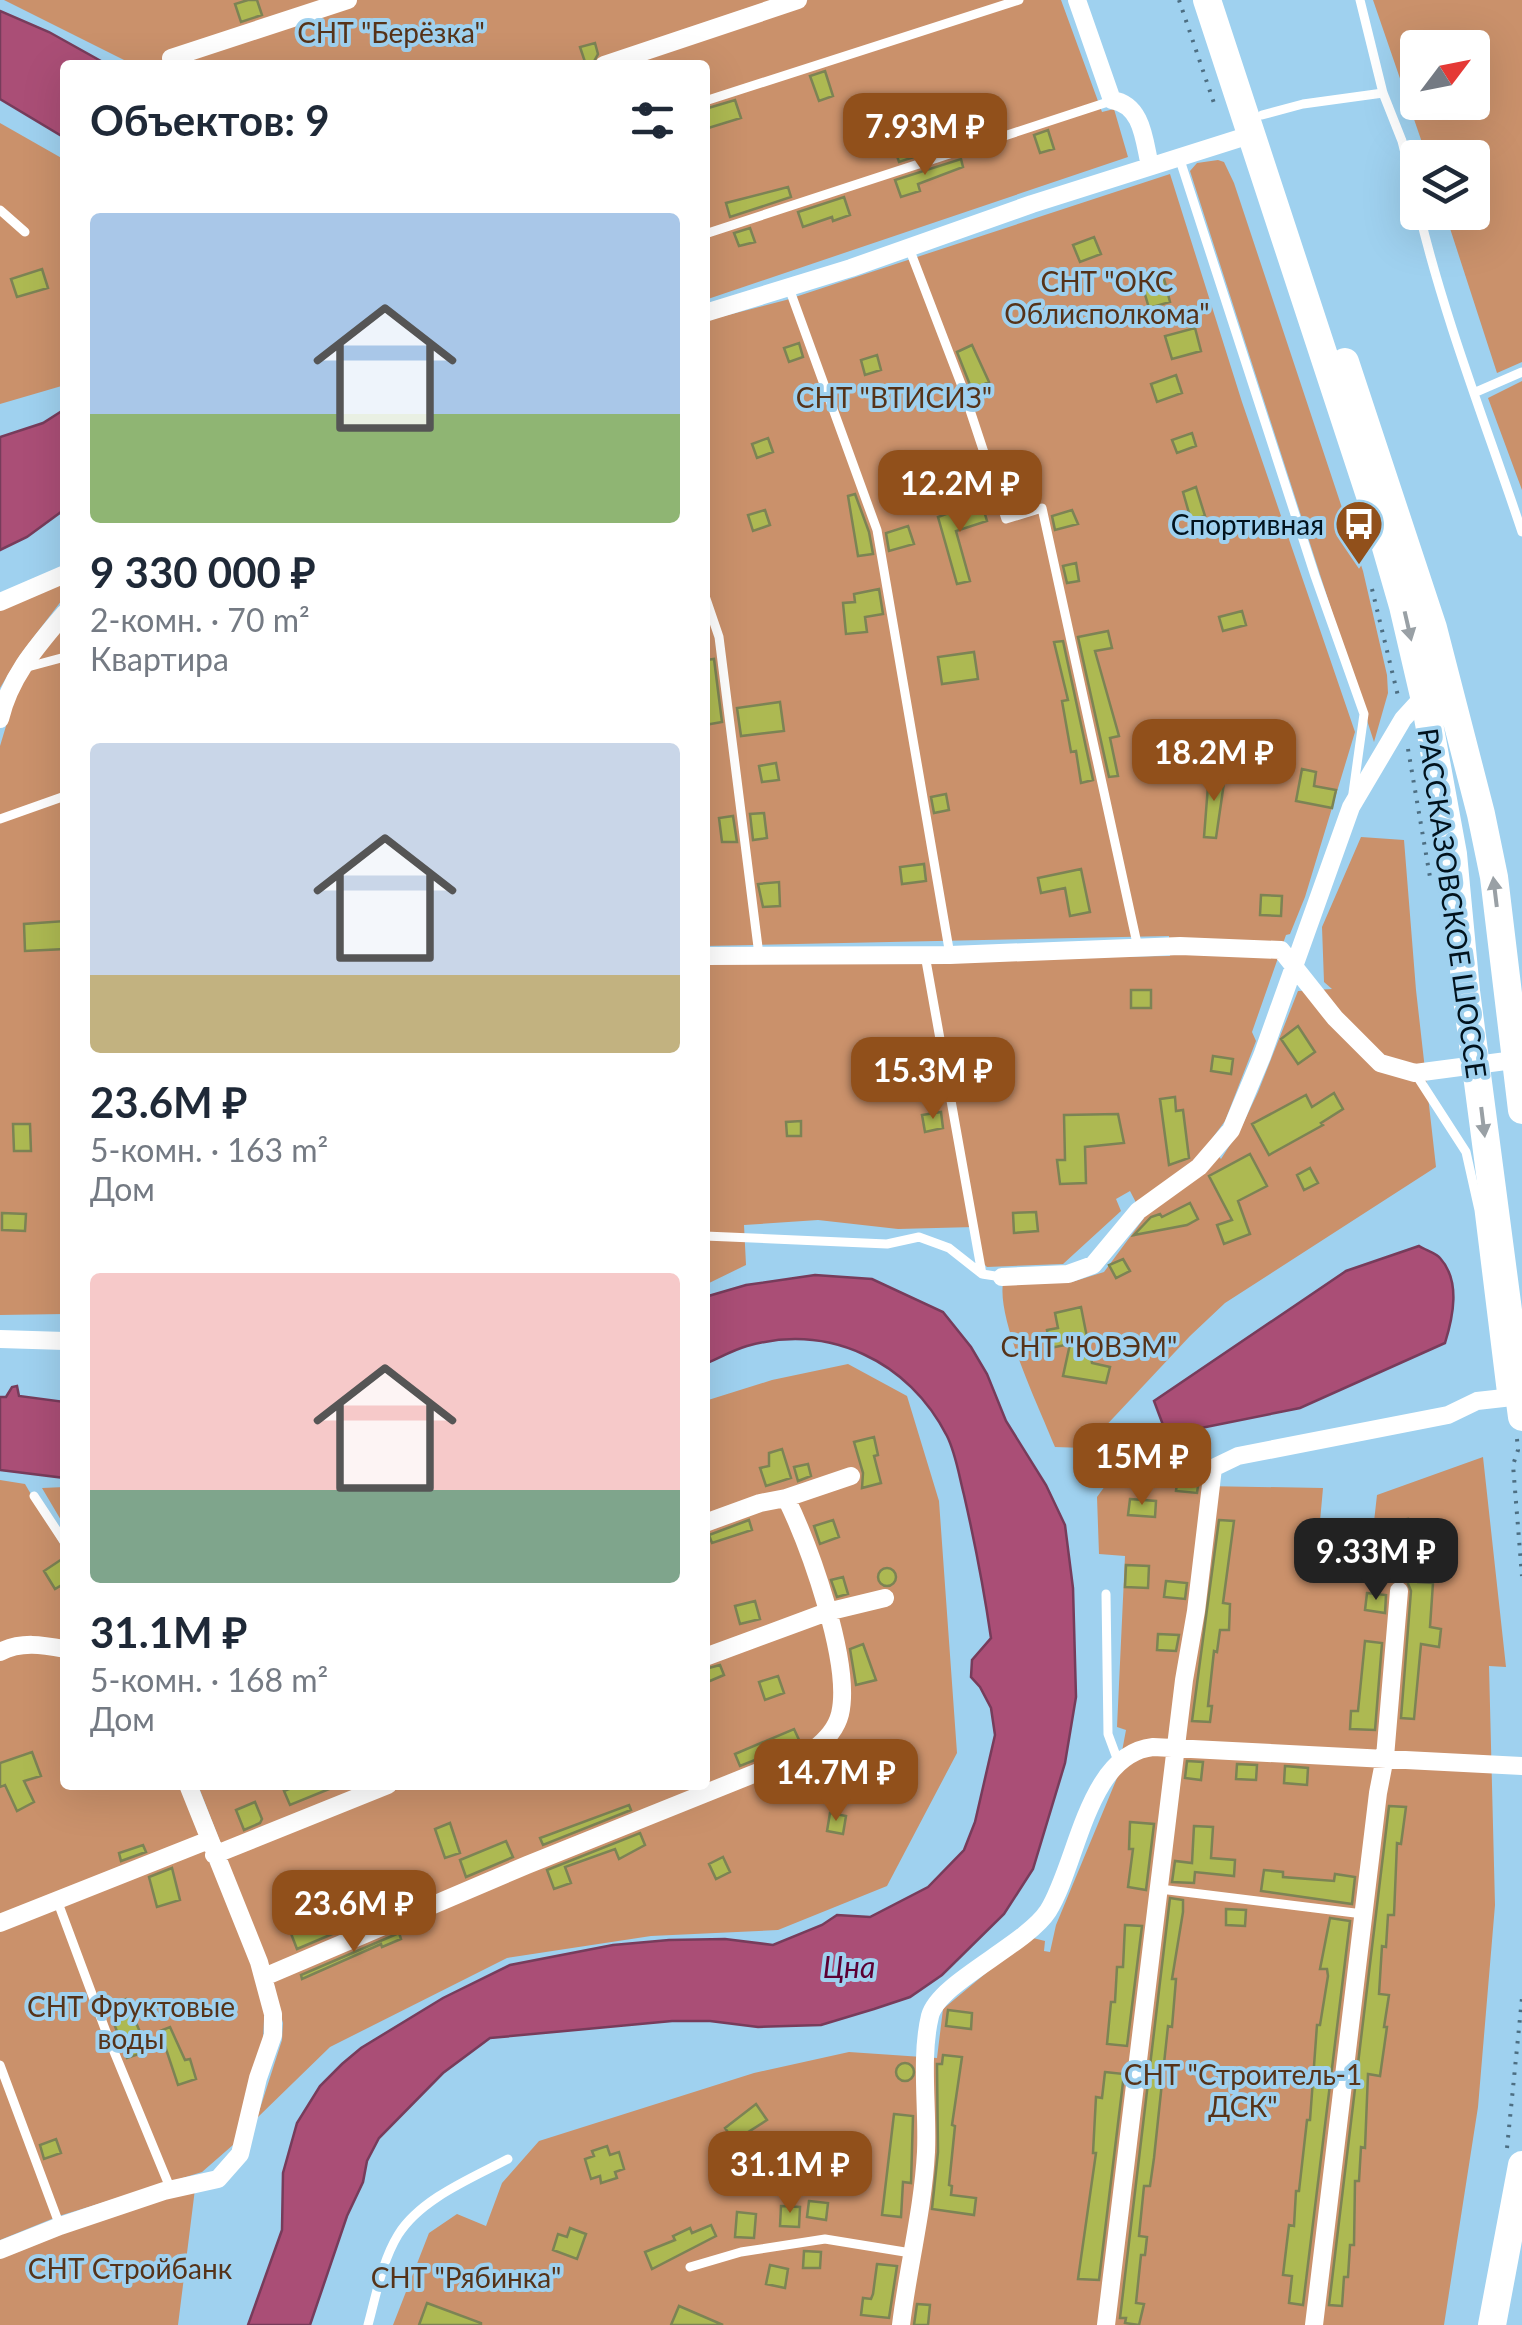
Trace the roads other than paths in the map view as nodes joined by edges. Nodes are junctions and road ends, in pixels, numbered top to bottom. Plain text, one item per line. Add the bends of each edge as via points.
1 (348, 0) edge
2 (798, 0) edge
3 (1019, 0) edge
4 (1077, 0) edge
5 (1207, 0) edge
6 (1224, 0) edge
7 (1360, 0) edge
8 (171, 58) dead end
9 (619, 60) edge
10 (1383, 94) junction
11 (710, 99) edge
12 (1112, 100) junction
13 (1247, 131) junction
14 (1402, 140) edge
15 (1178, 157) junction
16 (1150, 166) junction
17 (0, 210) edge
18 (1424, 230) edge
19 (24, 232) dead end
20 (710, 232) edge
21 (909, 248) junction
22 (788, 286) junction
23 (710, 311) edge
24 (1522, 372) edge
25 (1476, 392) junction
26 (1521, 527) edge
27 (60, 576) edge
28 (0, 602) edge
29 (710, 610) edge
30 (60, 618) edge
31 (60, 658) edge
32 (20, 669) junction
33 (1424, 696) junction
34 (0, 719) edge
35 (60, 798) edge
36 (1351, 808) junction
37 (0, 819) edge
38 (1138, 948) junction
39 (759, 955) junction
40 (950, 955) junction
41 (710, 956) edge
42 (925, 956) junction
43 (1294, 966) junction
44 (1522, 1059) edge
45 (1415, 1073) junction
46 (1522, 1110) edge
47 (710, 1236) edge
48 (982, 1274) junction
49 (1002, 1277) joint
50 (0, 1339) edge
51 (60, 1341) edge
52 (1522, 1396) edge
53 (1514, 1415) edge
54 (851, 1476) dead end
55 (34, 1496) dead end
56 (786, 1498) junction
57 (710, 1521) edge
58 (60, 1535) edge
59 (1399, 1591) dead end
60 (1106, 1594) dead end
61 (885, 1598) dead end
62 (827, 1612) junction
63 (60, 1648) edge
64 (0, 1652) edge
65 (710, 1655) edge
66 (1176, 1750) junction
67 (1386, 1757) junction
68 (1118, 1761) junction
69 (1522, 1766) edge
70 (190, 1790) edge
71 (374, 1790) edge
72 (211, 1848) junction
73 (1160, 1889) junction
74 (57, 1900) junction
75 (1363, 1914) junction
76 (0, 1923) edge
77 (264, 1977) junction
78 (0, 2065) edge
79 (508, 2158) dead end
80 (1522, 2165) edge
81 (171, 2190) junction
82 (60, 2226) junction
83 (0, 2250) edge
84 (911, 2252) junction
85 (690, 2266) dead end
86 (1522, 2270) edge
87 (368, 2325) edge
88 (902, 2325) edge
89 (1106, 2325) edge
90 (1314, 2325) edge
91 (1492, 2325) edge
92 (1511, 2325) edge

1 - 8 street
2 - 9 street
3 - 11 lane
4 - 12 street
5 - 13 main road, РАССКАЗОВСКОЕ ШОССЕ
6 - 13 main road, РАССКАЗОВСКОЕ ШОССЕ
7 - 10 lane
10 - 13 lane via 1303,104
10 - 14 lane
12 - 16 street via 1126,104 1139,121
12 - 20 lane
13 - 15 street
13 -> 33 main road, РАССКАЗОВСКОЕ ШОССЕ via 1380,522
46 -> 13 main road, РАССКАЗОВСКОЕ ШОССЕ via 1484,830 1433,628 1398,516
15 - 16 street
15 - 36 lane via 1364,714
16 - 21 street
17 - 19 lane
18 - 25 lane
21 - 22 street
21 - 38 lane via 1006,519 1042,508
22 - 23 street
22 - 40 lane via 877,530
24 - 25 lane
25 - 26 lane
27 - 28 street
29 - 39 lane via 719,636
30 - 32 street
31 - 32 lane
32 - 34 street
33 - 36 street via 1403,719
33 -> 53 main road, РАССКАЗОВСКОЕ ШОССЕ via 1453,854
35 - 37 lane
36 - 43 street
38 - 40 street
38 - 43 street via 1281,950
39 - 41 street
39 - 42 street
40 - 42 street
42 - 48 lane
43 - 45 street via 1380,1063
43 - 49 street via 1242,1109 1211,1156 1138,1211 1084,1271
44 - 45 street
45 - 53 lane via 1466,1152
47 - 48 lane via 887,1244 919,1236 949,1248
48 - 49 lane
50 - 51 street
52 - 53 street
53 - 66 street via 1478,1400 1448,1416 1238,1456 1213,1468
54 - 56 street
55 - 58 lane
56 - 57 street
56 - 62 street
59 - 67 street
60 - 68 lane via 1108,1734
61 - 62 street
62 - 65 street
62 - 77 street via 842,1698 836,1725 812,1750
63 - 64 street via 36,1644
66 - 67 street
66 - 68 street via 1140,1748
66 - 73 street
67 - 69 street
67 - 75 street
68 - 84 street via 1044,1916 933,2007 926,2155
70 - 72 street
71 - 72 street
72 - 74 street
72 - 77 street
73 - 75 lane
73 - 89 street
74 - 76 street
74 - 81 lane
75 - 90 street
77 - 81 street via 273,2035 240,2154 218,2179
78 - 82 lane
79 - 87 lane via 406,2223
80 - 91 main road
81 - 82 street
82 - 83 street
84 - 85 lane via 825,2239
84 - 88 street
86 - 92 main road

